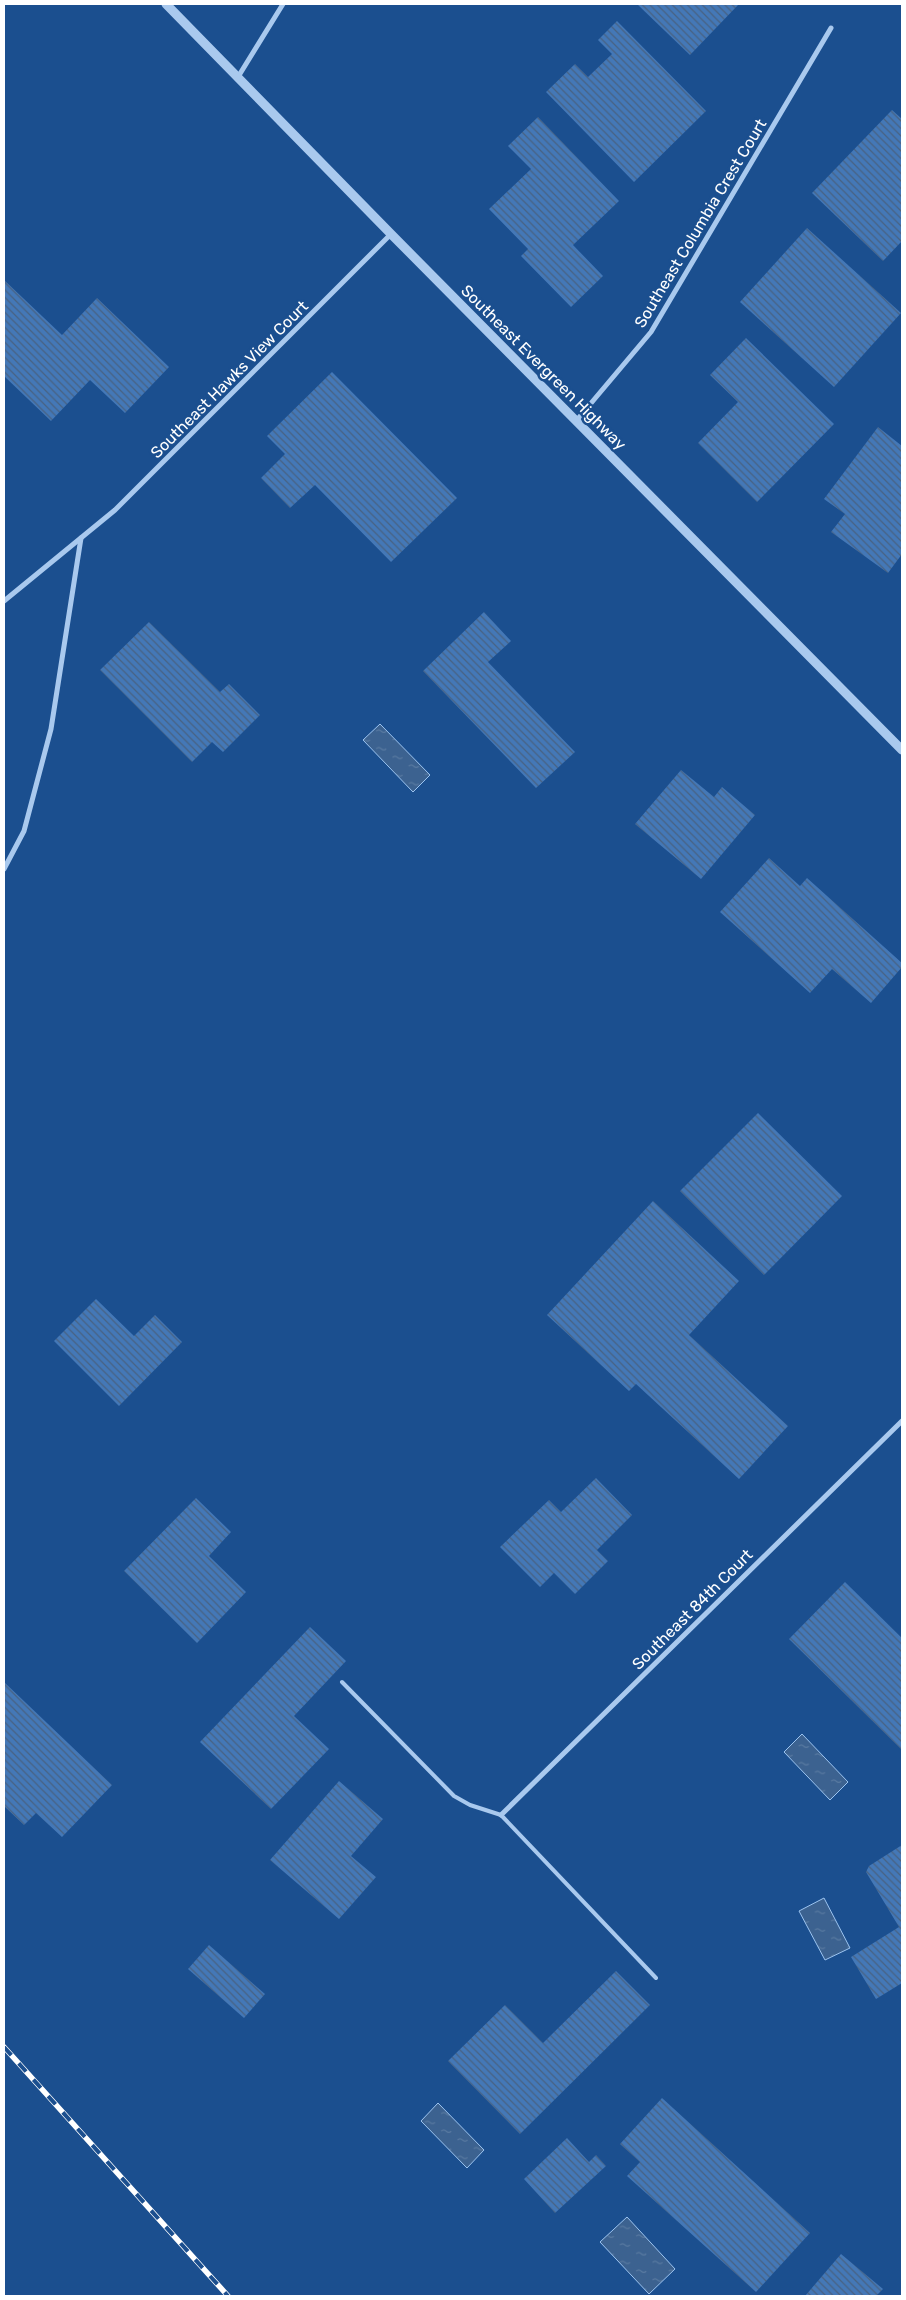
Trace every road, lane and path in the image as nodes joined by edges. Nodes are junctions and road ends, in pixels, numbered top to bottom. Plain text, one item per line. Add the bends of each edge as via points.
1 (166, 4) edge
2 (283, 4) edge
3 (831, 28) dead end
4 (238, 78) junction
5 (391, 234) junction
6 (576, 421) junction
7 (81, 537) junction
8 (4, 601) edge
9 (902, 750) edge
10 (4, 869) edge
11 (902, 1421) edge
12 (342, 1682) dead end
13 (501, 1815) junction
14 (656, 1978) dead end

1 - 4 street, Southeast Evergreen Highway
2 - 4 street
3 - 6 street, Southeast Columbia Crest Court via 651,332
4 - 5 street, Southeast Evergreen Highway
5 - 6 street, Southeast Evergreen Highway
5 - 7 street, Southeast Hawks View Court via 115,510
6 - 9 street, Southeast Evergreen Highway
7 - 8 street, Southeast Hawks View Court
7 - 10 street via 51,729 24,831
11 - 13 street, Southeast 84th Court
12 - 13 lane via 454,1796 470,1806
13 - 14 lane

